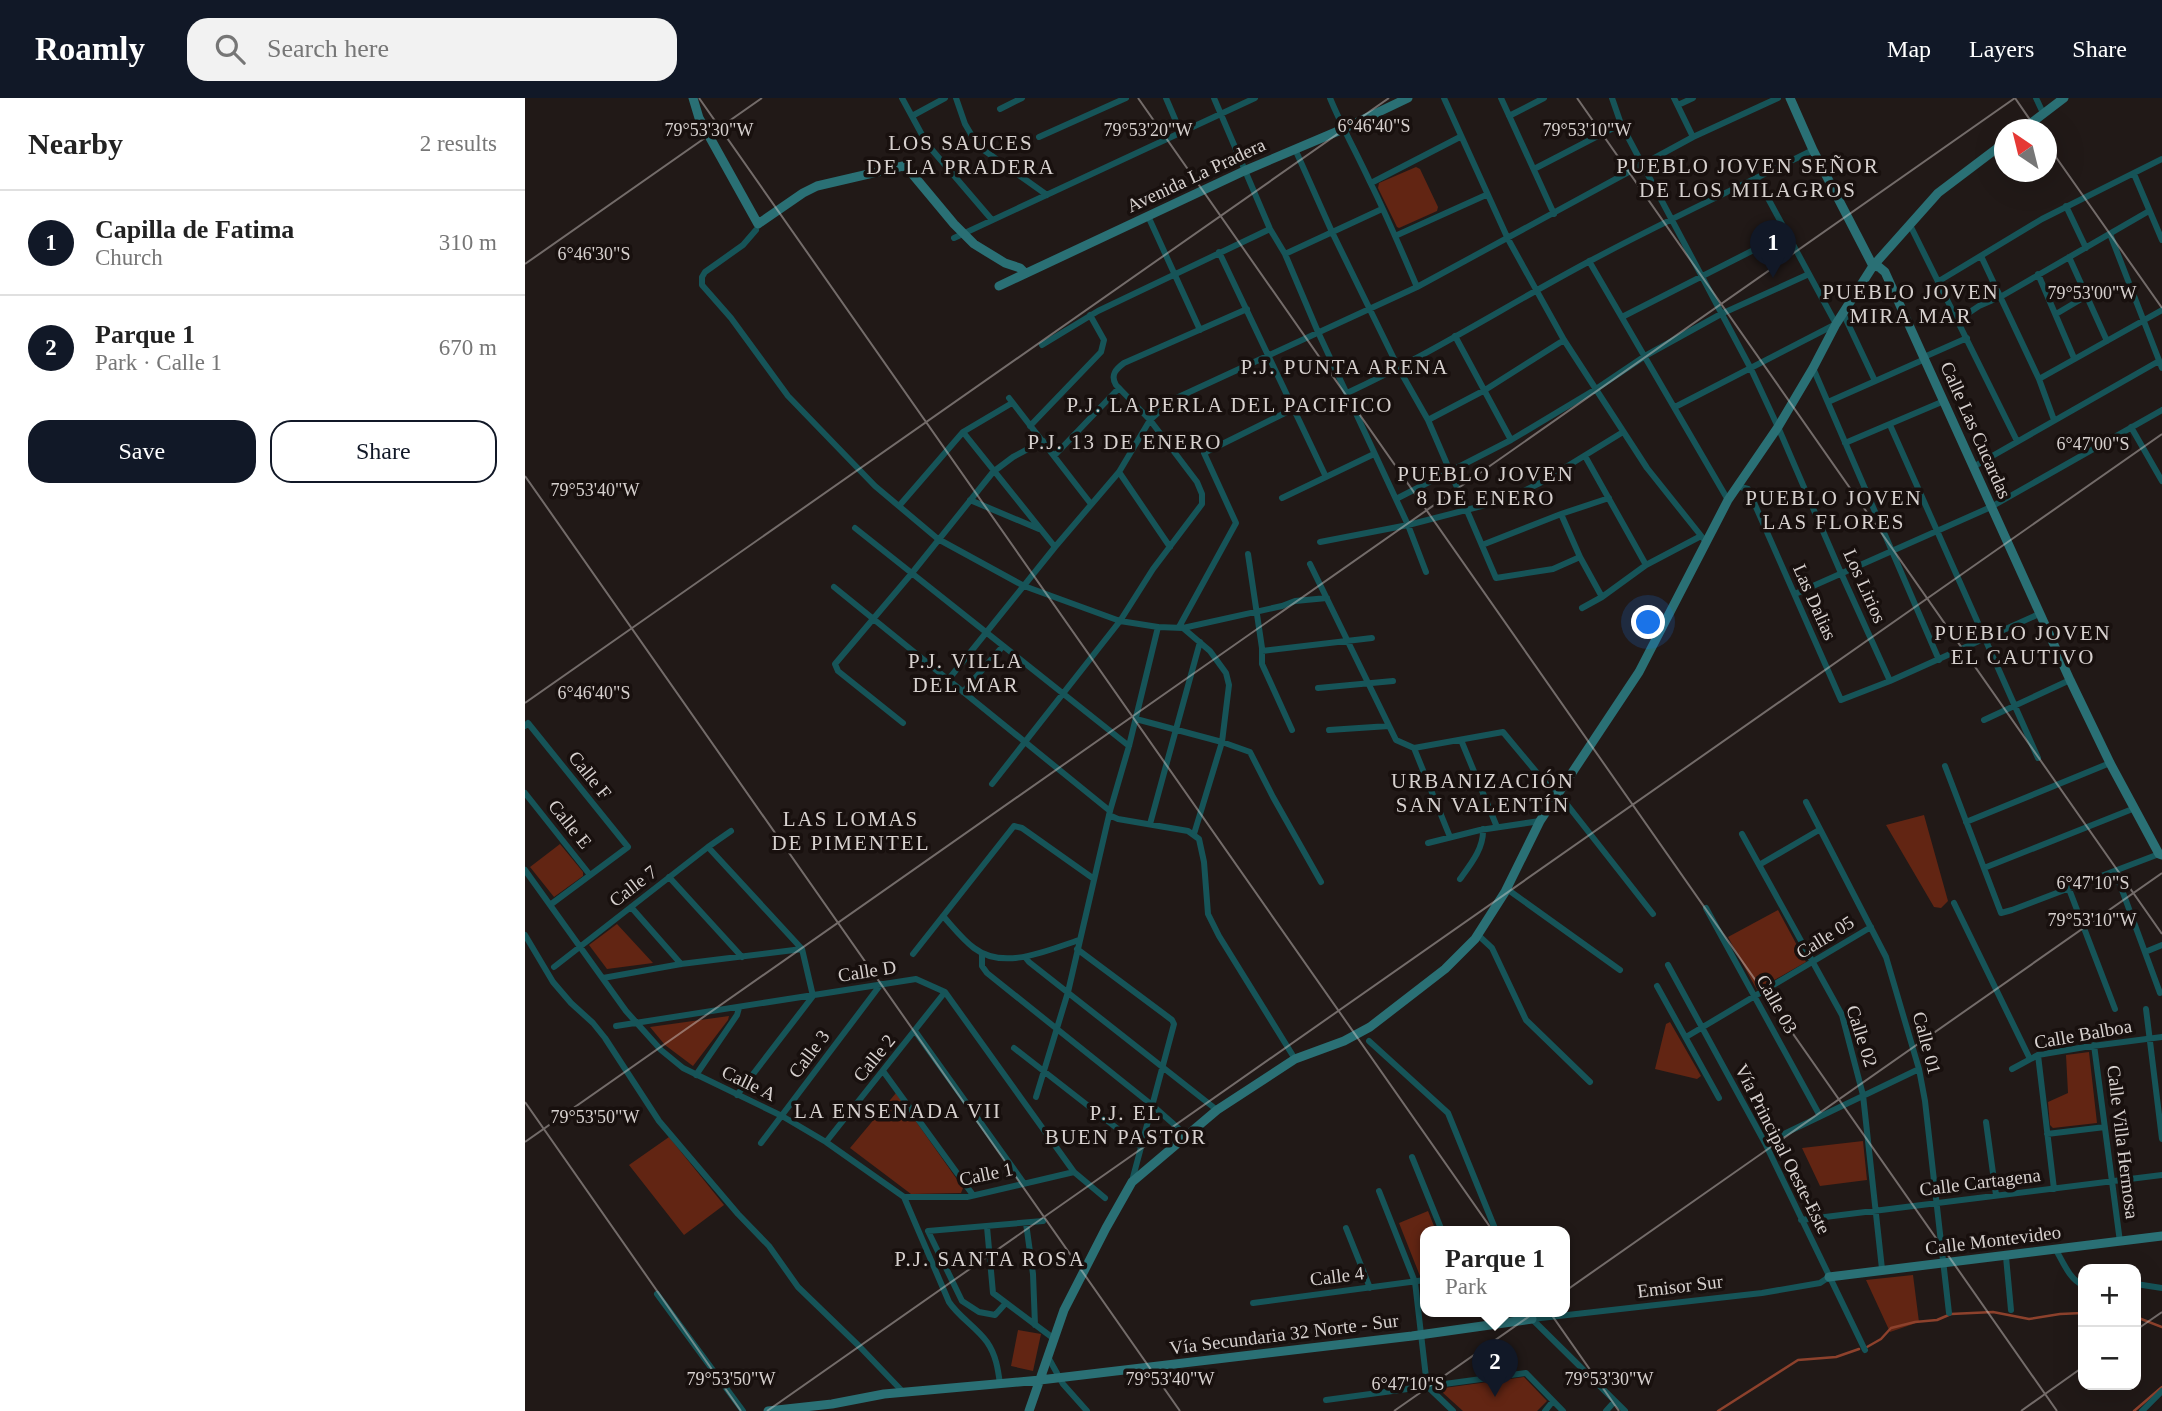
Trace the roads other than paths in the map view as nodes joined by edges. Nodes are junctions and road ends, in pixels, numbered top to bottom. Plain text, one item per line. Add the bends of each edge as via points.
1 (693, 98) edge
2 (902, 98) edge
3 (945, 98) edge
4 (956, 98) edge
5 (1022, 98) edge
6 (1126, 98) edge
7 (1166, 98) edge
8 (1214, 98) edge
9 (1255, 98) edge
10 (1331, 98) edge
11 (1408, 98) edge
12 (1444, 98) edge
13 (1501, 98) edge
14 (1544, 98) edge
15 (1693, 98) edge
16 (1778, 98) edge
17 (1790, 98) edge
18 (2036, 98) edge
19 (2064, 98) edge
20 (1615, 99) edge
21 (1676, 102) edge
22 (1000, 109) dead end
23 (2043, 113) junction
24 (1221, 114) junction
25 (912, 116) junction
26 (1510, 116) junction
27 (2036, 119) edge
28 (1621, 124) junction
29 (1343, 129) junction
30 (1181, 133) junction
31 (1039, 137) dead end
32 (1461, 137) junction
33 (1693, 137) junction
34 (1295, 149) junction
35 (1813, 150) junction
36 (1994, 151) edge
37 (2162, 159) edge
38 (1642, 164) junction
39 (1534, 169) junction
40 (1244, 171) junction
41 (2134, 174) junction
42 (1758, 178) junction
43 (1371, 183) junction
44 (1047, 195) junction
45 (1486, 195) junction
46 (2066, 206) junction
47 (1382, 209) junction
48 (2149, 211) junction
49 (1554, 214) junction
50 (1148, 216) junction
51 (2162, 216) edge
52 (1671, 219) junction
53 (992, 220) junction
54 (2154, 220) junction
55 (1910, 225) junction
56 (1270, 229) junction
57 (756, 230) dead end
58 (1332, 232) junction
59 (1787, 233) junction
60 (2110, 234) junction
61 (959, 236) junction
62 (1395, 236) junction
63 (1508, 239) junction
64 (2162, 240) edge
65 (2086, 248) junction
66 (1220, 252) junction
67 (1285, 254) junction
68 (1981, 256) junction
69 (2069, 257) junction
70 (1589, 261) junction
71 (1873, 266) junction
72 (1025, 273) junction
73 (1809, 274) junction
74 (2038, 274) junction
75 (1173, 275) junction
76 (1701, 277) junction
77 (1939, 281) junction
78 (999, 286) dead end
79 (1417, 287) junction
80 (1536, 291) junction
81 (2088, 295) junction
82 (2001, 296) junction
83 (1370, 308) junction
84 (1247, 310) junction
85 (2162, 310) edge
86 (1843, 313) junction
87 (1721, 314) junction
88 (2056, 314) junction
89 (1090, 315) junction
90 (1622, 317) junction
91 (1958, 320) junction
92 (2144, 321) junction
93 (1836, 324) junction
94 (1200, 330) junction
95 (1318, 332) junction
96 (1455, 336) junction
97 (1966, 338) junction
98 (1564, 340) junction
99 (2107, 341) junction
100 (1042, 345) dead end
101 (1268, 356) junction
102 (1645, 356) junction
103 (1925, 358) junction
104 (2074, 358) junction
105 (2161, 365) edge
106 (1813, 368) junction
107 (1399, 369) junction
108 (1751, 369) junction
109 (2039, 379) junction
110 (1875, 381) junction
111 (1119, 388) junction
112 (1596, 389) junction
113 (1485, 390) junction
114 (1347, 393) junction
115 (1944, 401) junction
116 (1828, 402) junction
117 (1675, 407) junction
118 (1293, 409) junction
119 (2161, 413) edge
120 (1150, 420) junction
121 (2053, 420) junction
122 (1428, 421) junction
123 (1890, 425) junction
124 (1030, 426) junction
125 (1778, 427) junction
126 (2131, 427) junction
127 (963, 432) junction
128 (1622, 432) junction
129 (1511, 440) junction
130 (1042, 441) junction
131 (2017, 441) junction
132 (1845, 443) junction
133 (1374, 454) junction
134 (1054, 456) junction
135 (1585, 456) junction
136 (1973, 467) junction
137 (1450, 471) junction
138 (993, 472) junction
139 (1119, 472) junction
140 (1326, 477) junction
141 (2162, 481) edge
142 (1737, 486) junction
143 (1282, 498) dead end
144 (1609, 498) junction
145 (1396, 499) junction
146 (970, 500) junction
147 (1728, 500) junction
148 (1091, 504) junction
149 (899, 506) junction
150 (1990, 507) junction
151 (1467, 510) junction
152 (1561, 514) junction
153 (1408, 525) junction
154 (855, 528) dead end
155 (1040, 530) junction
156 (1937, 530) junction
157 (938, 539) junction
158 (1704, 539) junction
159 (1320, 542) dead end
160 (1482, 545) junction
161 (1055, 547) junction
162 (1170, 547) junction
163 (1892, 551) junction
164 (1248, 554) dead end
165 (1580, 557) junction
166 (1310, 564) dead end
167 (1646, 565) junction
168 (1426, 572) dead end
169 (912, 573) junction
170 (1841, 573) junction
171 (1024, 586) junction
172 (834, 587) dead end
173 (1795, 594) junction
174 (1602, 597) junction
175 (1327, 598) junction
176 (1582, 608) dead end
177 (1257, 611) junction
178 (2039, 614) junction
179 (873, 619) junction
180 (1120, 621) junction
181 (1158, 627) junction
182 (1181, 627) junction
183 (987, 633) junction
184 (1372, 638) dead end
185 (1986, 638) junction
186 (1348, 641) junction
187 (1201, 642) junction
188 (1003, 646) junction
189 (1262, 651) junction
190 (1939, 660) junction
191 (948, 680) junction
192 (2070, 680) junction
193 (1393, 681) dead end
194 (1890, 681) junction
195 (1369, 683) junction
196 (1318, 688) dead end
197 (963, 692) junction
198 (1063, 694) junction
199 (2014, 706) junction
200 (1136, 719) junction
201 (1984, 720) dead end
202 (903, 723) dead end
203 (527, 725) edge
204 (1389, 726) junction
205 (1177, 730) junction
206 (1292, 730) dead end
207 (1329, 730) dead end
208 (1461, 740) junction
209 (1025, 742) junction
210 (1222, 742) junction
211 (1129, 746) junction
212 (1414, 748) junction
213 (2038, 758) dead end
214 (2110, 763) junction
215 (1945, 766) dead end
216 (992, 784) dead end
217 (525, 793) edge
218 (1558, 793) junction
219 (1806, 802) dead end
220 (2135, 808) junction
221 (1109, 813) junction
222 (1540, 821) junction
223 (1966, 822) junction
224 (1150, 824) junction
225 (1497, 827) junction
226 (1483, 829) junction
227 (1819, 830) junction
228 (731, 831) dead end
229 (1194, 834) junction
230 (1742, 834) dead end
231 (1450, 837) junction
232 (1428, 843) dead end
233 (708, 847) junction
234 (2161, 855) edge
235 (1759, 865) junction
236 (1984, 868) junction
237 (525, 870) edge
238 (2115, 871) junction
239 (590, 875) junction
240 (670, 877) junction
241 (1094, 879) junction
242 (1460, 880) dead end
243 (1321, 882) dead end
244 (1507, 889) junction
245 (2069, 889) junction
246 (1954, 903) dead end
247 (550, 905) junction
248 (631, 907) junction
249 (1706, 908) dead end
250 (1653, 914) dead end
251 (943, 916) junction
252 (1871, 927) junction
253 (525, 935) edge
254 (1478, 935) junction
255 (1079, 940) junction
256 (2162, 945) edge
257 (580, 947) junction
258 (802, 949) junction
259 (1077, 950) junction
260 (2145, 952) junction
261 (982, 953) junction
262 (913, 954) dead end
263 (742, 957) junction
264 (1025, 957) junction
265 (681, 964) junction
266 (1813, 964) junction
267 (1668, 965) dead end
268 (554, 967) dead end
269 (1620, 970) dead end
270 (603, 978) junction
271 (881, 984) junction
272 (1657, 986) dead end
273 (945, 992) junction
274 (1068, 992) junction
275 (2160, 993) dead end
276 (813, 996) junction
277 (1756, 997) junction
278 (739, 1008) junction
279 (2115, 1009) dead end
280 (2146, 1009) dead end
281 (636, 1023) junction
282 (616, 1026) dead end
283 (1057, 1028) junction
284 (1702, 1028) junction
285 (915, 1031) junction
286 (1686, 1037) junction
287 (2162, 1037) edge
288 (2150, 1038) junction
289 (1369, 1041) dead end
290 (2094, 1045) junction
291 (1014, 1048) dead end
292 (2038, 1055) junction
293 (1295, 1059) junction
294 (2030, 1059) junction
295 (1163, 1067) junction
296 (1919, 1069) junction
297 (2012, 1069) dead end
298 (883, 1071) junction
299 (1044, 1071) junction
300 (696, 1075) junction
301 (1590, 1082) dead end
302 (737, 1095) junction
303 (1863, 1095) junction
304 (1036, 1097) dead end
305 (1719, 1098) dead end
306 (2160, 1101) edge
307 (1152, 1105) junction
308 (1217, 1110) junction
309 (782, 1116) junction
310 (1820, 1116) junction
311 (1986, 1122) dead end
312 (2105, 1127) junction
313 (2047, 1134) junction
314 (1186, 1135) junction
315 (2162, 1139) edge
316 (826, 1142) junction
317 (761, 1143) dead end
318 (1765, 1143) junction
319 (1141, 1147) junction
320 (1412, 1157) dead end
321 (1074, 1172) junction
322 (2162, 1175) edge
323 (1023, 1182) junction
324 (1132, 1182) junction
325 (2112, 1182) junction
326 (2054, 1189) junction
327 (1379, 1191) dead end
328 (973, 1195) junction
329 (1996, 1195) junction
330 (904, 1196) junction
331 (1105, 1198) dead end
332 (1936, 1202) junction
333 (1876, 1210) junction
334 (1801, 1220) junction
335 (1043, 1221) dead end
336 (1026, 1223) junction
337 (1440, 1226) edge
338 (1494, 1226) edge
339 (987, 1227) junction
340 (1346, 1228) dead end
341 (2162, 1236) edge
342 (2120, 1242) junction
343 (2056, 1250) junction
344 (2006, 1257) junction
345 (1943, 1264) junction
346 (1882, 1269) junction
347 (1829, 1277) junction
348 (1420, 1281) edge
349 (1415, 1282) junction
350 (2078, 1283) edge
351 (2141, 1285) edge
352 (1370, 1287) junction
353 (2162, 1288) edge
354 (657, 1294) dead end
355 (1253, 1303) dead end
356 (1005, 1304) junction
357 (2011, 1310) dead end
358 (1570, 1311) edge
359 (1949, 1313) dead end
360 (1520, 1317) edge
361 (1533, 1317) edge
362 (1035, 1325) junction
363 (1422, 1334) junction
364 (1053, 1338) junction
365 (1865, 1350) dead end
366 (1048, 1357) junction
367 (1059, 1377) junction
368 (1040, 1380) junction
369 (1000, 1384) junction
370 (1427, 1386) junction
371 (904, 1393) junction
372 (2161, 1393) edge
373 (1326, 1400) dead end
374 (1553, 1401) junction
375 (1615, 1401) junction
376 (743, 1411) edge
377 (768, 1411) edge
378 (1029, 1411) edge
379 (1087, 1411) edge
380 (1453, 1411) edge
381 (1545, 1411) edge
382 (1563, 1411) edge
383 (1606, 1411) edge
384 (1625, 1411) edge
385 (2142, 1411) edge

1 - 61 street via 699,118 758,225 817,186 900,166 909,170
2 - 25 street
3 - 25 street
4 - 44 street via 978,146
5 - 22 street
6 - 31 street
7 - 30 street
8 - 24 street
9 - 24 street
10 - 29 street
11 - 29 street, Avenida La Pradera
12 - 32 street
13 - 26 street
14 - 26 street
15 - 21 street
16 - 33 street
17 - 35 street, Calle Las Cucardas
18 - 23 street
19 - 23 street
20 - 28 street, Los Lirios
21 - 33 street
23 - 27 street
24 - 30 street
24 - 40 street
25 - 53 street via 927,144
26 - 39 street
28 - 38 street, Los Lirios
28 - 39 street
29 - 34 street, Avenida La Pradera
29 - 43 street
30 - 44 street
32 - 43 street
32 - 45 street
33 - 38 street
34 - 40 street, Avenida La Pradera
34 - 58 street
35 - 42 street
35 - 71 street, Calle Las Cucardas
36 - 55 street via 1938,193
37 - 41 street
38 - 49 street
38 - 52 street, Los Lirios
39 - 49 street
40 - 50 street, Avenida La Pradera
40 - 56 street
41 - 46 street
41 - 48 street
42 - 52 street
42 - 59 street
43 - 47 street
44 - 53 street
45 - 62 street
45 - 63 street
46 - 65 street
46 - 68 street
47 - 58 street
47 - 62 street
48 - 54 street
48 - 60 street
49 - 63 street
50 - 72 street, Avenida La Pradera
50 - 75 street
51 - 54 street
52 - 70 street
52 - 76 street, Los Lirios
53 - 61 street
54 - 64 street
55 - 71 street
55 - 77 street
56 - 66 street
56 - 67 street
57 - 149 street via 705,272 702,285 788,396
58 - 67 street
58 - 83 street
59 - 73 street
59 - 76 street
60 - 65 street
60 - 92 street
61 - 72 street
62 - 79 street
63 - 79 street
63 - 80 street
65 - 69 street
66 - 75 street
66 - 84 street
67 - 95 street
68 - 77 street
68 - 82 street
69 - 74 street
69 - 81 street
70 - 80 street
70 - 90 street
71 - 86 street
71 - 103 street, Calle Las Cucardas via 1885,272
72 - 78 street, Avenida La Pradera
73 - 87 street
73 - 93 street
74 - 82 street
74 - 88 street
75 - 89 street
75 - 94 street
76 - 87 street, Los Lirios
76 - 90 street
77 - 91 street
79 - 83 street
80 - 96 street
80 - 98 street
81 - 88 street
81 - 99 street
82 - 91 street
82 - 109 street
83 - 95 street
83 - 107 street
84 - 94 street
84 - 101 street
85 - 92 street
86 - 93 street
86 - 110 street
87 - 102 street
87 - 108 street, Los Lirios
88 - 104 street
89 - 100 street
89 - 124 street via 1104,340 1101,352
90 - 102 street
91 - 97 street
92 - 99 street
92 - 105 street
93 - 106 street
93 - 108 street
94 - 111 street via 1124,363 1114,375
95 - 101 street
95 - 114 street
96 - 107 street
96 - 113 street
97 - 103 street
97 - 131 street
98 - 112 street
98 - 113 street
99 - 104 street
101 - 118 street
101 - 120 street via 1172,401
102 - 112 street
102 - 117 street
103 - 110 street
103 - 115 street, Calle Las Cucardas
104 - 109 street
105 - 121 street
106 - 116 street
106 - 125 street
107 - 114 street
107 - 122 street
108 - 117 street
108 - 125 street, Los Lirios
109 - 121 street
110 - 116 street
111 - 120 street
111 - 134 street
112 - 128 street
112 - 129 street
113 - 122 street
113 - 129 street
114 - 133 street
115 - 123 street
115 - 136 street, Calle Las Cucardas
116 - 132 street
117 - 147 street
118 - 140 street
118 - 182 street via 1204,453 1236,523
119 - 126 street
120 - 139 street
120 - 162 street via 1202,494 1200,509
121 - 131 street
122 - 137 street
123 - 132 street
123 - 156 street
124 - 127 street via 1011,401
124 - 130 street
125 - 142 street
125 - 170 street, Los Lirios
126 - 141 street
126 - 150 street
127 - 138 street
127 - 149 street
128 - 135 street
128 - 158 street
129 - 137 street
130 - 134 street
130 - 138 street
131 - 136 street
132 - 163 street
133 - 140 street
133 - 145 street
134 - 148 street
135 - 144 street
135 - 151 street via 1505,500
136 - 150 street, Calle Las Cucardas
137 - 145 street
137 - 151 street
138 - 146 street
138 - 155 street
139 - 148 street
139 - 162 street
140 - 143 street
142 - 147 street
142 - 173 street, Las Dalias via 1748,489
144 - 152 street
144 - 167 street
145 - 153 street
146 - 155 street
146 - 157 street
147 - 158 street
148 - 161 street
149 - 157 street
150 - 156 street
150 - 178 street, Calle Las Cucardas
151 - 153 street
151 - 160 street
152 - 160 street
152 - 165 street
153 - 159 street
153 - 168 street
154 - 169 street
155 - 161 street
156 - 163 street
156 - 185 street
157 - 169 street
157 - 171 street
158 - 167 street
158 - 218 street via 1639,672
160 - 165 street via 1496,578 1553,569
161 - 171 street
162 - 180 street
163 - 170 street
163 - 190 street
164 - 177 street
165 - 174 street
166 - 175 street
167 - 174 street
169 - 179 street
169 - 183 street
170 - 173 street
170 - 194 street, Los Lirios
171 - 180 street
171 - 183 street
172 - 179 street
173 - 194 street, Las Dalias via 1841,699
174 - 176 street
175 - 177 street
175 - 186 street
177 - 182 street
177 - 189 street
178 - 185 street
178 - 192 street, Calle Las Cucardas
179 - 191 street
179 - 202 street via 835,667
180 - 181 street
180 - 198 street
181 - 182 street
181 - 200 street
182 - 187 street
183 - 188 street
183 - 191 street
184 - 186 street
185 - 190 street
185 - 199 street
186 - 189 street
186 - 195 street
187 - 205 street
187 - 210 street via 1226,673 1229,685
188 - 197 street
188 - 198 street
189 - 206 street via 1262,664
190 - 194 street
191 - 197 street
192 - 199 street
192 - 214 street, Calle Las Cucardas
193 - 195 street
195 - 196 street
195 - 204 street
197 - 209 street
198 - 209 street
198 - 211 street
199 - 201 street
199 - 213 street
200 - 205 street
200 - 211 street
203 - 239 street, Calle F via 628,846
204 - 207 street
204 - 212 street via 1396,740
205 - 210 street
205 - 224 street
208 - 212 street
208 - 218 street via 1503,732
208 - 225 street
209 - 216 street
209 - 221 street
210 - 229 street
210 - 243 street via 1251,754
211 - 221 street
212 - 231 street
214 - 220 street, Calle Las Cucardas
214 - 223 street
215 - 223 street
217 - 239 street, Calle E
218 - 222 street
218 - 250 street
219 - 227 street, Calle 01
220 - 234 street, Calle Las Cucardas
220 - 236 street
221 - 224 street via 1118,820
221 - 241 street
222 - 225 street
222 - 244 street
223 - 236 street
224 - 229 street
225 - 226 street
226 - 231 street
226 - 242 street via 1475,858
227 - 235 street
227 - 252 street, Calle 01
228 - 233 street, Calle 7
229 - 293 street via 1202,847 1208,914
230 - 235 street, Calle 02
231 - 232 street
233 - 240 street, Calle 7
233 - 258 street
234 - 238 street
235 - 266 street, Calle 02
236 - 245 street via 2001,913
237 - 247 street, Calle A
238 - 245 street
238 - 260 street
239 - 247 street
240 - 248 street, Calle 7
240 - 263 street
241 - 251 street via 1014,826
241 - 255 street
244 - 254 street
244 - 269 street
245 - 279 street
246 - 294 street
247 - 257 street, Calle A
248 - 257 street, Calle 7
248 - 265 street
249 - 277 street, Calle 03
251 - 261 street
251 - 262 street
252 - 266 street, Calle 05
252 - 296 street, Calle 01 via 1886,957
253 - 371 street via 547,973 598,1029 659,1121 769,1246 798,1287
254 - 293 street via 1445,969 1370,1027
254 - 301 street via 1492,947 1527,1020
255 - 259 street
255 - 264 street
256 - 260 street
257 - 268 street, Calle 7
257 - 270 street, Calle A
258 - 263 street
258 - 276 street
259 - 274 street
259 - 295 street via 1172,1020
260 - 275 street
261 - 264 street
261 - 283 street via 983,969
263 - 265 street
264 - 274 street
265 - 270 street
266 - 277 street, Calle 05
266 - 303 street, Calle 02 via 1842,1015
267 - 284 street, Vía Principal Oeste-Este
270 - 281 street, Calle A
271 - 273 street, Calle D via 916,979
271 - 276 street, Calle D
271 - 309 street, Calle 3
272 - 286 street, Vía Principal Oeste-Este
273 - 285 street, Calle 2
273 - 321 street
274 - 283 street
274 - 295 street
276 - 278 street, Calle D
276 - 302 street
277 - 284 street, Calle 05
277 - 310 street, Calle 03
278 - 281 street, Calle D
278 - 300 street
280 - 288 street
281 - 282 street, Calle D
281 - 300 street, Calle A via 661,1050
283 - 299 street
283 - 307 street
284 - 286 street, Calle 05
284 - 318 street, Vía Principal Oeste-Este
285 - 298 street, Calle 2
285 - 323 street
286 - 305 street, Vía Principal Oeste-Este
287 - 288 street, Calle Balboa
288 - 290 street, Calle Balboa
288 - 306 street
289 - 338 street via 1448,1113
290 - 292 street, Calle Balboa
290 - 312 street, Calle Villa Hermosa
291 - 299 street
292 - 294 street, Calle Balboa
292 - 313 street
293 - 308 street
294 - 297 street, Calle Balboa
295 - 307 street
295 - 308 street
296 - 303 street
296 - 332 street, Calle 01
298 - 316 street, Calle 2
298 - 328 street
299 - 304 street
299 - 319 street
300 - 302 street, Calle A
302 - 309 street, Calle A
303 - 310 street
303 - 333 street, Calle 02
306 - 315 street
307 - 314 street
307 - 319 street
308 - 314 street
309 - 316 street, Calle A
309 - 317 street, Calle 3
310 - 318 street
311 - 329 street
312 - 313 street
312 - 325 street, Calle Villa Hermosa
313 - 326 street
314 - 324 street
316 - 330 street, Calle A
318 - 334 street, Vía Principal Oeste-Este
319 - 324 street
320 - 337 street
321 - 323 street, Calle 1
321 - 331 street
322 - 325 street, Calle Cartagena
323 - 328 street, Calle 1
324 - 364 street
325 - 326 street, Calle Cartagena
325 - 342 street, Calle Villa Hermosa
326 - 329 street, Calle Cartagena
327 - 349 street
328 - 330 street, Calle 1
329 - 332 street, Calle Cartagena
330 - 369 street via 949,1302 986,1340 997,1363
332 - 333 street, Calle Cartagena
332 - 345 street, Calle 01
333 - 334 street, Calle Cartagena
333 - 346 street, Calle 02
334 - 347 street, Vía Principal Oeste-Este
335 - 336 street
336 - 339 street
336 - 362 street
339 - 356 street via 993,1293
339 - 356 street via 928,1231 961,1301 995,1315
340 - 352 street
341 - 342 street, Calle Montevideo
342 - 343 street, Calle Montevideo
343 - 344 street, Calle Montevideo
343 - 350 street
344 - 345 street, Calle Montevideo
344 - 357 street
345 - 346 street, Calle Montevideo
345 - 359 street, Calle 01
346 - 347 street, Calle Montevideo
347 - 358 street, Emisor Sur via 1820,1283 1762,1293
347 - 365 street, Vía Principal Oeste-Este
348 - 349 street, Calle 4
349 - 352 street, Calle 4
349 - 363 street
351 - 353 street
352 - 355 street, Calle 4
354 - 376 street
356 - 362 street
360 - 363 street, Vía Secundaria 32 Norte - Sur
361 - 375 street
362 - 364 street
363 - 367 street, Vía Secundaria 32 Norte - Sur
363 - 370 street
364 - 366 street
366 - 367 street
366 - 368 street
367 - 368 street, Vía Secundaria 32 Norte - Sur
367 - 379 street
368 - 369 street, Vía Secundaria 32 Norte - Sur
368 - 378 street
369 - 371 street, Vía Secundaria 32 Norte - Sur
370 - 373 street
370 - 374 street via 1526,1373
370 - 380 street
371 - 377 street, Vía Secundaria 32 Norte - Sur
372 - 385 street
374 - 381 street
374 - 382 street
375 - 383 street
375 - 384 street

